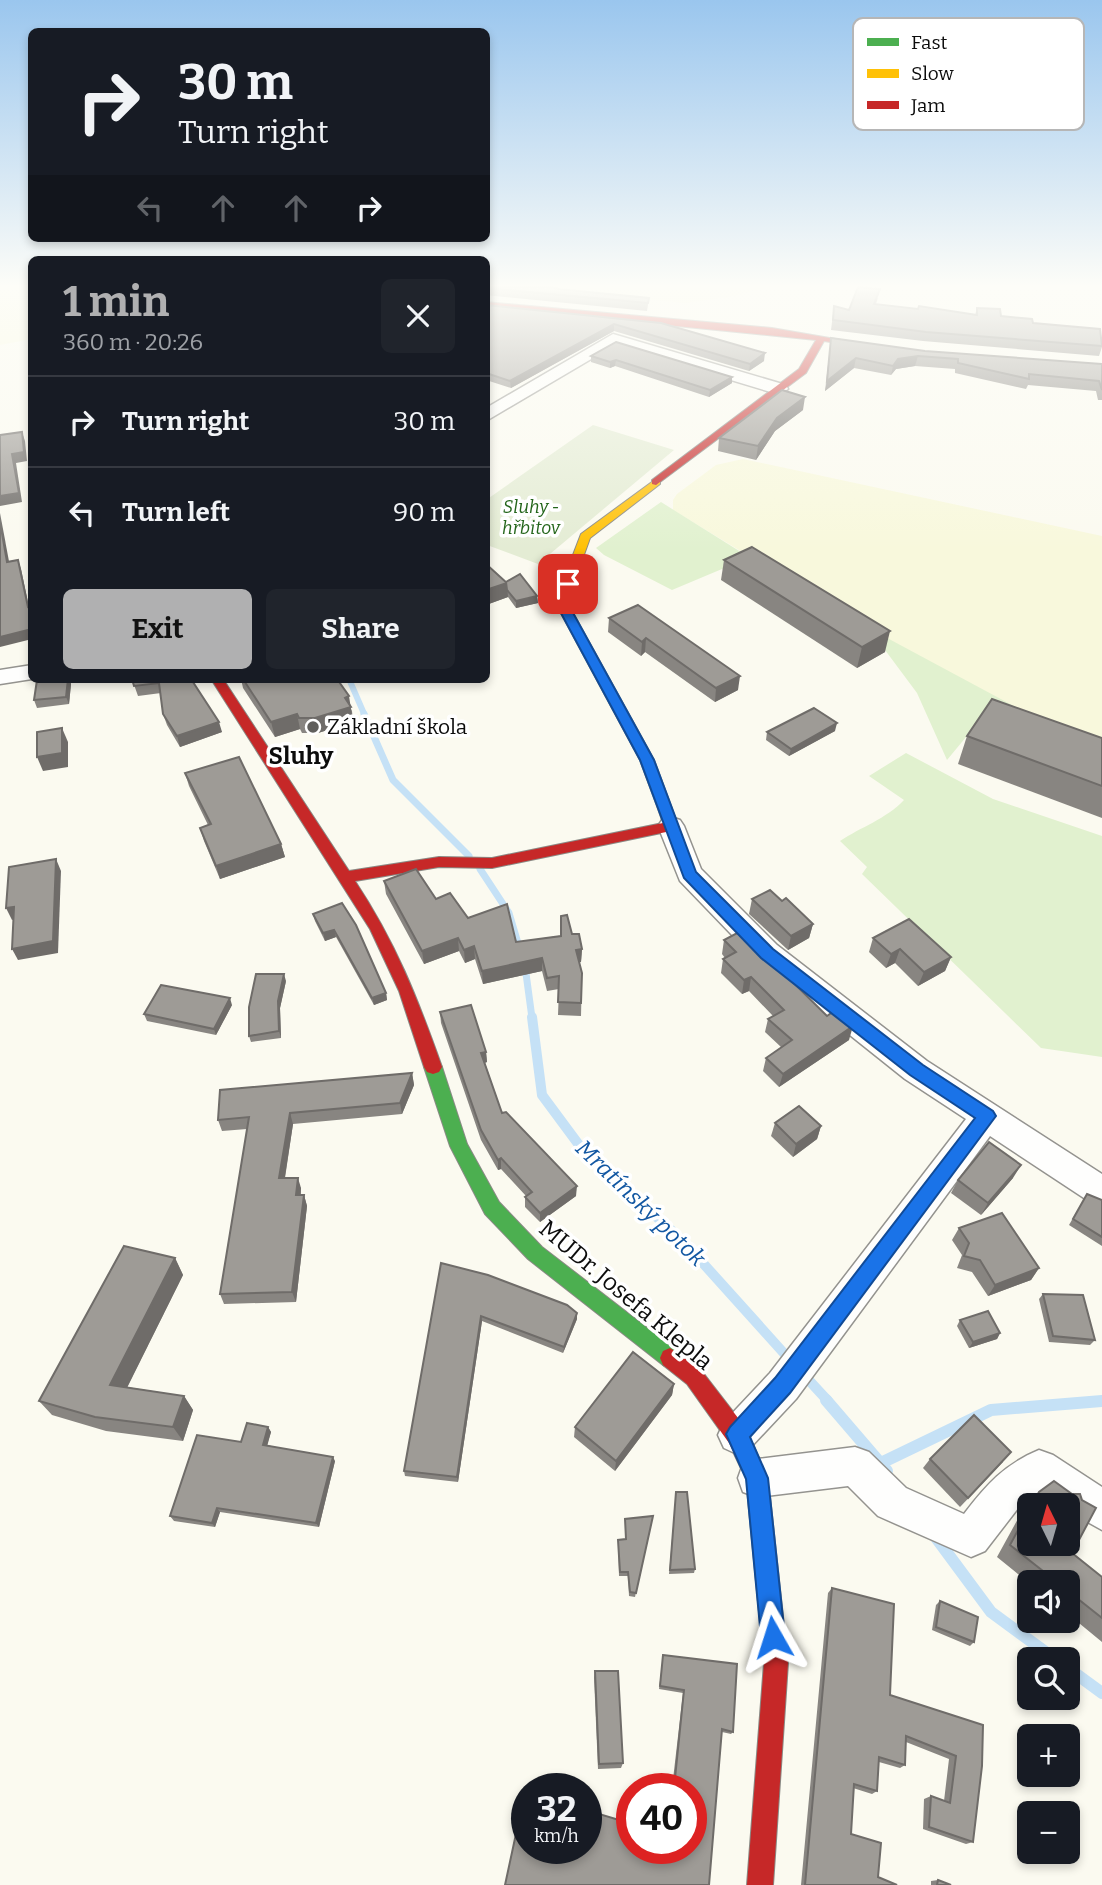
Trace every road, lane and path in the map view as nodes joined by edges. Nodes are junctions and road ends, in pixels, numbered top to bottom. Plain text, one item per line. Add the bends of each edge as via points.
1 (554, 375) edge
2 (733, 375) edge
3 (798, 375) edge
4 (780, 389) junction
5 (490, 414) edge
6 (28, 673) edge
7 (0, 677) edge
8 (220, 683) edge
9 (671, 826) junction
10 (344, 877) junction
11 (987, 1116) junction
12 (1102, 1192) edge
13 (737, 1434) junction
14 (757, 1478) junction
15 (1102, 1510) edge
16 (760, 1885) edge

1 - 5 street
2 - 4 street
3 - 4 street
4 - 9 street via 586,536 561,602 647,760
6 - 7 street
8 - 10 street, MUDr. Josefa Klepla
9 - 10 street via 492,863 439,862
9 - 11 street via 689,874 767,953 916,1070
10 - 13 street, MUDr. Josefa Klepla via 377,928 407,991 459,1146 492,1208 536,1253 694,1377
11 - 12 street
11 - 13 street via 782,1386
13 - 14 street, MUDr. Josefa Klepla
14 - 15 street via 855,1466 892,1502 971,1537 1005,1493 1039,1469
14 - 16 street, MUDr. Josefa Klepla via 776,1663

